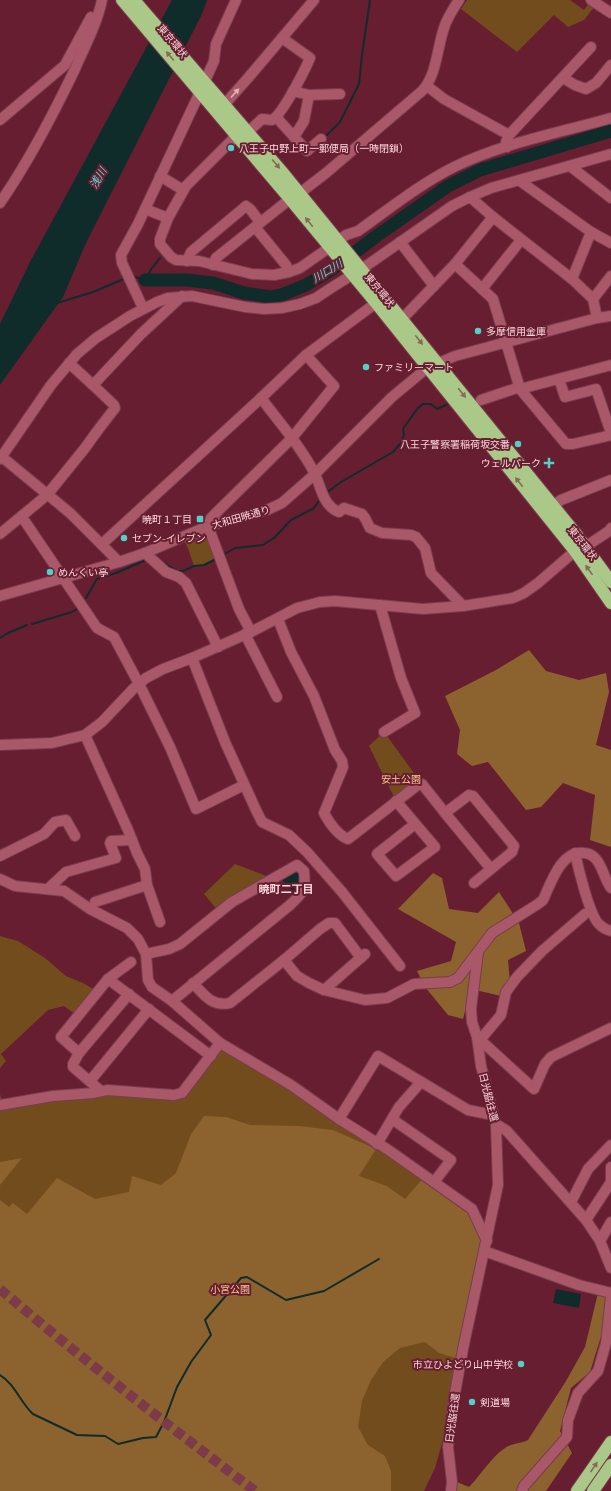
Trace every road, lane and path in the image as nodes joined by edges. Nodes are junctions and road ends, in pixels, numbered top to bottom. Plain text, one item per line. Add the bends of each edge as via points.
1 (102, 0) edge
2 (122, 0) edge
3 (134, 0) edge
4 (236, 0) edge
5 (314, 0) edge
6 (459, 0) edge
7 (591, 0) edge
8 (607, 7) edge
9 (94, 11) dead end
10 (282, 38) junction
11 (591, 47) dead end
12 (611, 65) edge
13 (563, 78) junction
14 (199, 84) junction
15 (427, 86) junction
16 (292, 91) junction
17 (340, 94) dead end
18 (309, 95) junction
19 (224, 105) junction
20 (276, 117) junction
21 (611, 118) edge
22 (0, 120) edge
23 (243, 134) junction
24 (509, 135) junction
25 (294, 136) junction
26 (321, 139) dead end
27 (507, 147) junction
28 (611, 154) edge
29 (570, 166) junction
30 (160, 176) junction
31 (520, 181) junction
32 (183, 190) junction
33 (295, 196) junction
34 (470, 197) junction
35 (611, 198) edge
36 (0, 203) edge
37 (145, 209) junction
38 (493, 217) junction
39 (168, 218) junction
40 (258, 224) junction
41 (591, 232) junction
42 (521, 240) junction
43 (400, 242) junction
44 (611, 243) edge
45 (336, 247) junction
46 (187, 261) junction
47 (455, 264) junction
48 (213, 265) junction
49 (356, 270) junction
50 (289, 272) junction
51 (611, 276) edge
52 (572, 280) junction
53 (434, 286) junction
54 (482, 289) junction
55 (182, 296) junction
56 (593, 300) junction
57 (376, 303) junction
58 (143, 307) junction
59 (611, 316) edge
60 (596, 318) junction
61 (402, 319) junction
62 (507, 342) junction
63 (306, 355) junction
64 (69, 363) junction
65 (432, 365) junction
66 (611, 365) edge
67 (559, 379) junction
68 (93, 385) junction
69 (520, 388) junction
70 (261, 398) junction
71 (481, 400) dead end
72 (611, 434) edge
73 (292, 438) junction
74 (1, 458) edge
75 (315, 474) junction
76 (611, 480) edge
77 (47, 494) junction
78 (548, 509) junction
79 (22, 516) junction
80 (208, 526) junction
81 (611, 528) edge
82 (0, 534) edge
83 (102, 544) junction
84 (580, 549) junction
85 (149, 556) junction
86 (119, 562) junction
87 (62, 577) junction
88 (611, 582) edge
89 (0, 596) edge
90 (611, 603) edge
91 (380, 605) junction
92 (463, 606) junction
93 (278, 619) junction
94 (248, 633) junction
95 (218, 646) junction
96 (192, 658) junction
97 (139, 684) junction
98 (277, 696) dead end
99 (384, 732) dead end
100 (85, 735) junction
101 (0, 745) edge
102 (244, 785) junction
103 (396, 801) junction
104 (445, 813) junction
105 (415, 824) junction
106 (75, 836) dead end
107 (132, 840) junction
108 (575, 853) junction
109 (0, 856) edge
110 (491, 869) junction
111 (0, 879) edge
112 (474, 883) dead end
113 (147, 885) junction
114 (49, 888) junction
115 (611, 888) edge
116 (95, 902) dead end
117 (585, 914) dead end
118 (160, 922) dead end
119 (610, 933) edge
120 (479, 947) junction
121 (146, 954) junction
122 (284, 960) junction
123 (131, 962) dead end
124 (400, 966) dead end
125 (108, 979) junction
126 (192, 983) junction
127 (324, 990) junction
128 (129, 994) junction
129 (172, 1001) junction
130 (149, 1009) junction
131 (611, 1028) edge
132 (479, 1039) junction
133 (220, 1043) junction
134 (79, 1053) junction
135 (211, 1056) junction
136 (90, 1082) junction
137 (421, 1082) junction
138 (101, 1091) junction
139 (0, 1105) edge
140 (339, 1119) junction
141 (392, 1119) junction
142 (494, 1120) junction
143 (377, 1144) junction
144 (611, 1145) edge
145 (611, 1167) edge
146 (434, 1182) junction
147 (571, 1202) junction
148 (586, 1220) junction
149 (611, 1222) edge
150 (600, 1241) junction
151 (485, 1246) junction
152 (611, 1268) edge
153 (611, 1293) edge
154 (611, 1296) edge
155 (611, 1442) edge
156 (611, 1465) edge
157 (452, 1491) edge
158 (522, 1491) edge
159 (578, 1491) edge
160 (593, 1491) edge

1 - 36 street via 97,19 64,91 11,188
14 -> 2 highway, 東京環状
3 - 14 highway, 東京環状
4 - 14 street via 216,44 214,61
5 - 10 street
6 - 15 street via 444,28
7 - 8 street
9 - 22 street via 65,65
10 - 16 street via 310,58
19 -> 10 street
11 - 13 street
12 - 13 street via 596,83 586,89
13 - 24 street
14 - 19 highway, 東京環状
14 - 23 highway, 東京環状
14 - 30 street
15 - 24 street via 444,99
15 - 33 street via 326,173
16 - 18 street
16 - 20 street
17 - 18 street
18 - 25 street via 304,121
19 - 23 highway, 東京環状
20 - 23 street via 272,120 262,119
20 - 25 street
21 - 27 street
23 - 32 street
23 - 33 highway, 東京環状
24 - 27 street
25 - 26 street via 307,151
27 - 45 street via 446,172 358,231 346,235
28 - 29 street
29 - 31 street
29 - 35 street
30 - 32 street
30 - 37 street
31 - 34 street via 491,188
31 - 41 street
32 - 39 street
33 - 40 street
33 - 45 highway, 東京環状
34 - 38 street
34 - 43 street via 452,206
37 - 39 street
37 - 58 street via 120,258
38 - 42 street
38 - 47 street
39 - 46 street via 160,244 173,259
40 - 46 street via 246,206 191,252
40 - 48 street via 216,258
40 - 50 street
41 - 44 street
41 - 52 street
42 - 52 street
42 - 54 street
43 - 49 street
43 - 53 street
45 - 49 highway, 東京環状
45 - 50 street
46 - 48 street
47 - 53 street
47 - 54 street
48 - 50 street via 257,275
49 - 55 street via 316,298 282,308 251,308
49 - 57 highway, 東京環状
49 - 61 highway, 東京環状
51 - 56 street
52 - 56 street
53 - 61 street
54 - 62 street via 493,299
55 - 58 street
55 - 68 street via 141,334
56 - 60 street
57 - 63 street
57 - 65 highway, 東京環状
58 - 64 street via 96,338
59 - 60 street, 大和田暁通り
60 - 62 street, 大和田暁通り
61 -> 65 highway, 東京環状
62 - 65 street, 大和田暁通り
62 - 69 street
63 - 70 street
63 - 73 street via 334,386
64 - 68 street
64 - 74 street
65 - 75 street, 大和田暁通り via 392,397
65 - 78 highway, 東京環状
66 - 67 street
67 - 69 street
67 - 72 street via 565,397 596,389
68 - 77 street via 115,408
69 - 71 street
69 - 72 street via 566,444
70 - 73 street
70 - 83 street
73 - 75 street
73 - 80 street via 211,518
74 - 77 street
75 - 80 street, 大和田暁通り via 282,503 267,510
75 - 92 street via 324,498 335,511 339,512 344,508 358,512 370,528 378,532 416,537 425,548 431,573
76 - 78 street via 561,500
77 - 79 street
77 - 83 street
78 - 84 highway, 東京環状
79 - 82 street
79 - 87 street
80 - 85 street, 大和田暁通り
80 - 94 street
81 - 84 street
83 - 86 street
84 - 88 highway, 東京環状
90 -> 84 highway, 東京環状
84 - 92 street via 520,595
85 - 86 street, 大和田暁通り
85 - 95 street via 166,572 186,583
86 - 87 street, 大和田暁通り
87 - 89 street, 大和田暁通り
87 - 97 street via 97,628 114,637
91 - 92 street via 423,609
91 - 93 street via 320,602 297,608
91 - 99 street via 401,678 415,713
93 - 94 street
93 - 103 street via 342,761 343,767 324,812 329,823 348,839
94 - 95 street
94 - 98 street
95 - 96 street
96 - 97 street via 163,669
96 - 102 street
97 - 100 street via 102,722
97 - 102 street via 170,747 196,809
100 - 101 street via 52,743
100 - 107 street
102 - 124 street via 262,822 289,835 307,852
103 - 104 street via 410,789 422,784
103 - 105 street
104 - 110 street
104 - 110 street via 469,795 473,796 514,846 512,852
105 - 105 street via 377,854 396,876 435,847
106 - 109 street via 66,820 55,822 44,834
107 - 113 street via 145,869
107 - 114 street via 111,841 116,858 66,872
108 - 115 street via 588,853 594,857
108 - 119 street via 584,892 598,925
108 - 120 street via 562,862 543,900 492,933
110 - 112 street
111 - 114 street via 15,886
113 - 116 street
113 - 118 street
114 - 121 street via 64,891 90,909 126,928 138,939
117 - 132 street via 542,951 517,977 506,992 501,1016
120 - 127 street via 458,978 450,982 413,982 387,998 365,1000
120 - 132 street, 日光脇往還 via 471,1009 472,1022
121 - 126 street via 180,944 232,902 297,865 304,870 303,892
121 - 129 street via 148,980 152,987
122 - 126 street via 235,1000 224,1004 214,1002
122 - 127 street via 297,976
122 - 127 street via 320,929 329,923 335,923 364,956
123 - 125 street
125 - 128 street
125 - 134 street via 61,1037
126 - 129 street
128 - 130 street
128 - 134 street
129 - 133 street
130 - 135 street
130 - 136 street
131 - 132 street via 551,1057 545,1064 534,1089
132 - 142 street, 日光脇往還 via 481,1066
133 - 135 street
133 - 140 street via 291,1084
134 - 136 street via 73,1067
135 - 138 street via 182,1093 174,1095
136 - 138 street
137 - 140 street via 378,1056
137 - 141 street
137 - 142 street via 468,1110
138 - 139 street
140 - 143 street
141 - 143 street
141 - 146 street via 451,1160
142 - 147 street
142 - 151 street, 日光脇往還 via 498,1185
143 - 146 street
144 - 147 street via 588,1169
145 - 148 street via 611,1182
146 - 151 street via 472,1209
147 - 148 street
148 - 150 street
149 - 150 street
150 - 152 street
151 - 153 street via 579,1285
151 - 157 street, 日光脇往還 via 453,1404 448,1447
154 - 158 street via 606,1343 598,1371 578,1393 568,1420 567,1436
159 -> 155 highway
156 - 160 highway

